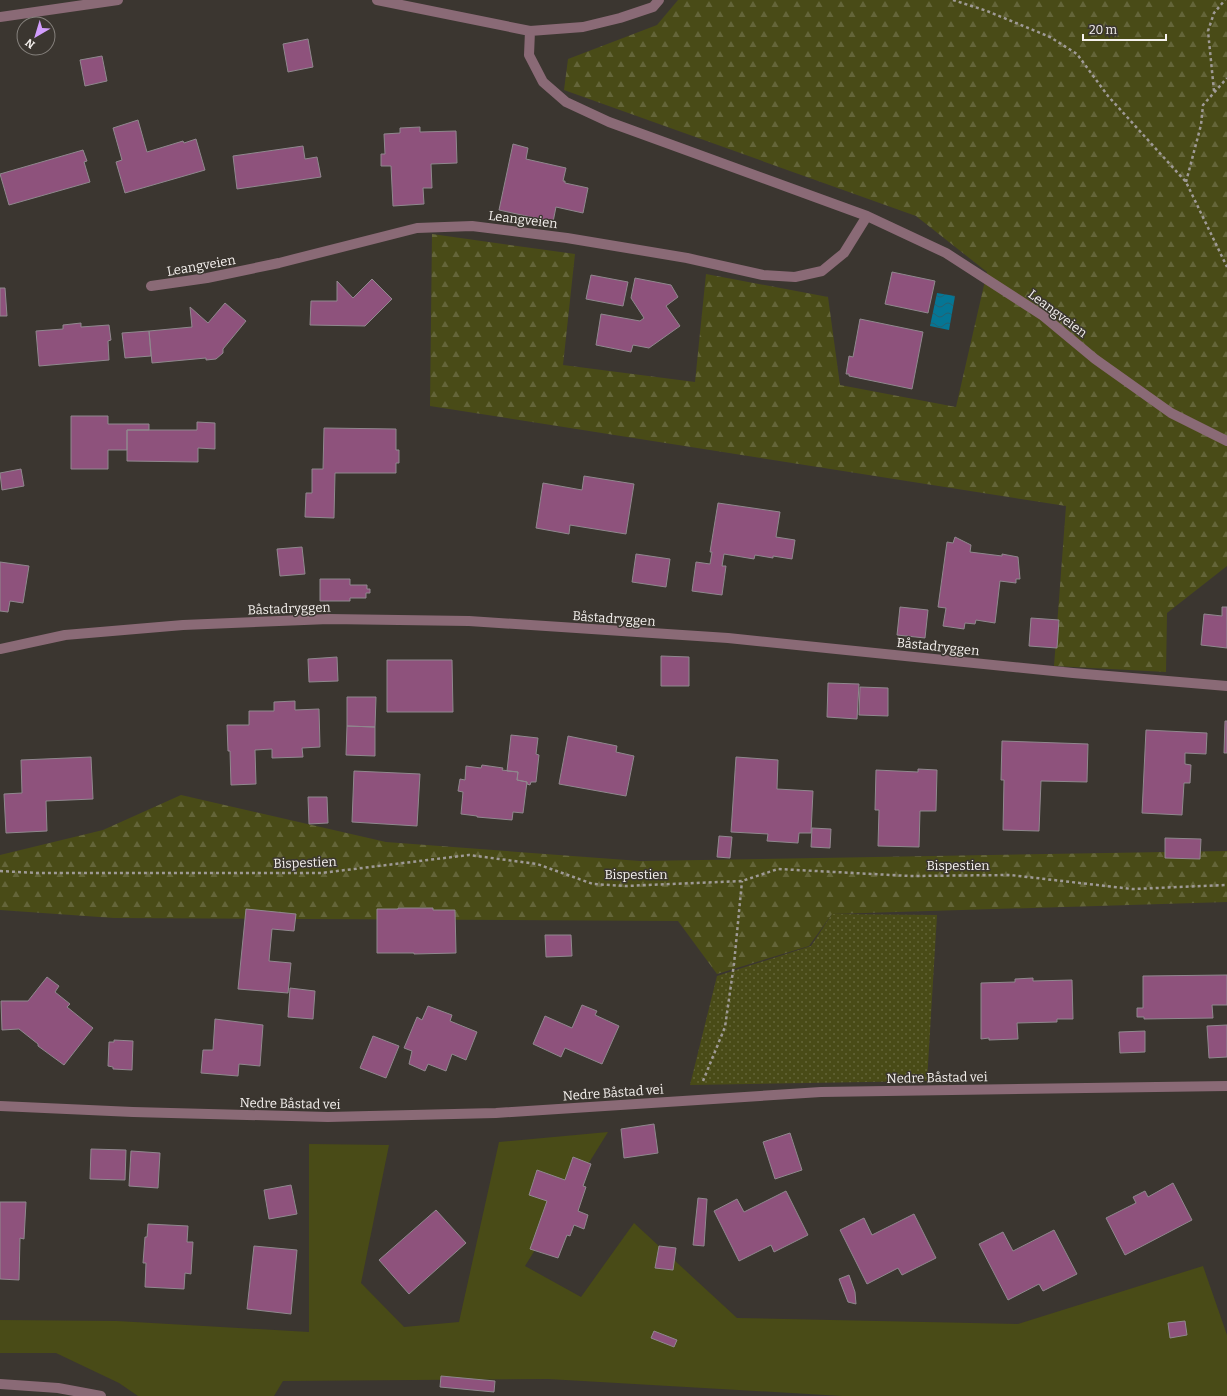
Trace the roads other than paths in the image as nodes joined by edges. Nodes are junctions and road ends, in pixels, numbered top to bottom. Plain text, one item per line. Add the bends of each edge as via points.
1 (118, 0) edge
2 (377, 0) edge
3 (659, 0) edge
4 (0, 17) edge
5 (530, 31) junction
6 (867, 216) junction
7 (151, 286) dead end
8 (1227, 441) edge
9 (0, 649) edge
10 (1227, 686) edge
11 (1227, 1086) edge
12 (0, 1106) edge
13 (0, 1384) edge
14 (101, 1396) edge

1 - 4 street
2 - 5 street
3 - 5 street via 653,7 583,27
5 - 6 street, Leangveien via 529,55 543,82 566,102 609,122
6 - 7 street, Leangveien via 844,253 822,271 795,277 763,275 679,256 472,226 417,228 279,263 207,278
6 - 8 street, Leangveien via 946,253 1042,314 1095,358 1171,413
9 - 10 street, Båstadryggen via 66,635 183,625 329,619 469,621 728,638
11 - 12 street, Nedre Båstad vei via 820,1092 496,1113 328,1117
13 - 14 street via 58,1388

